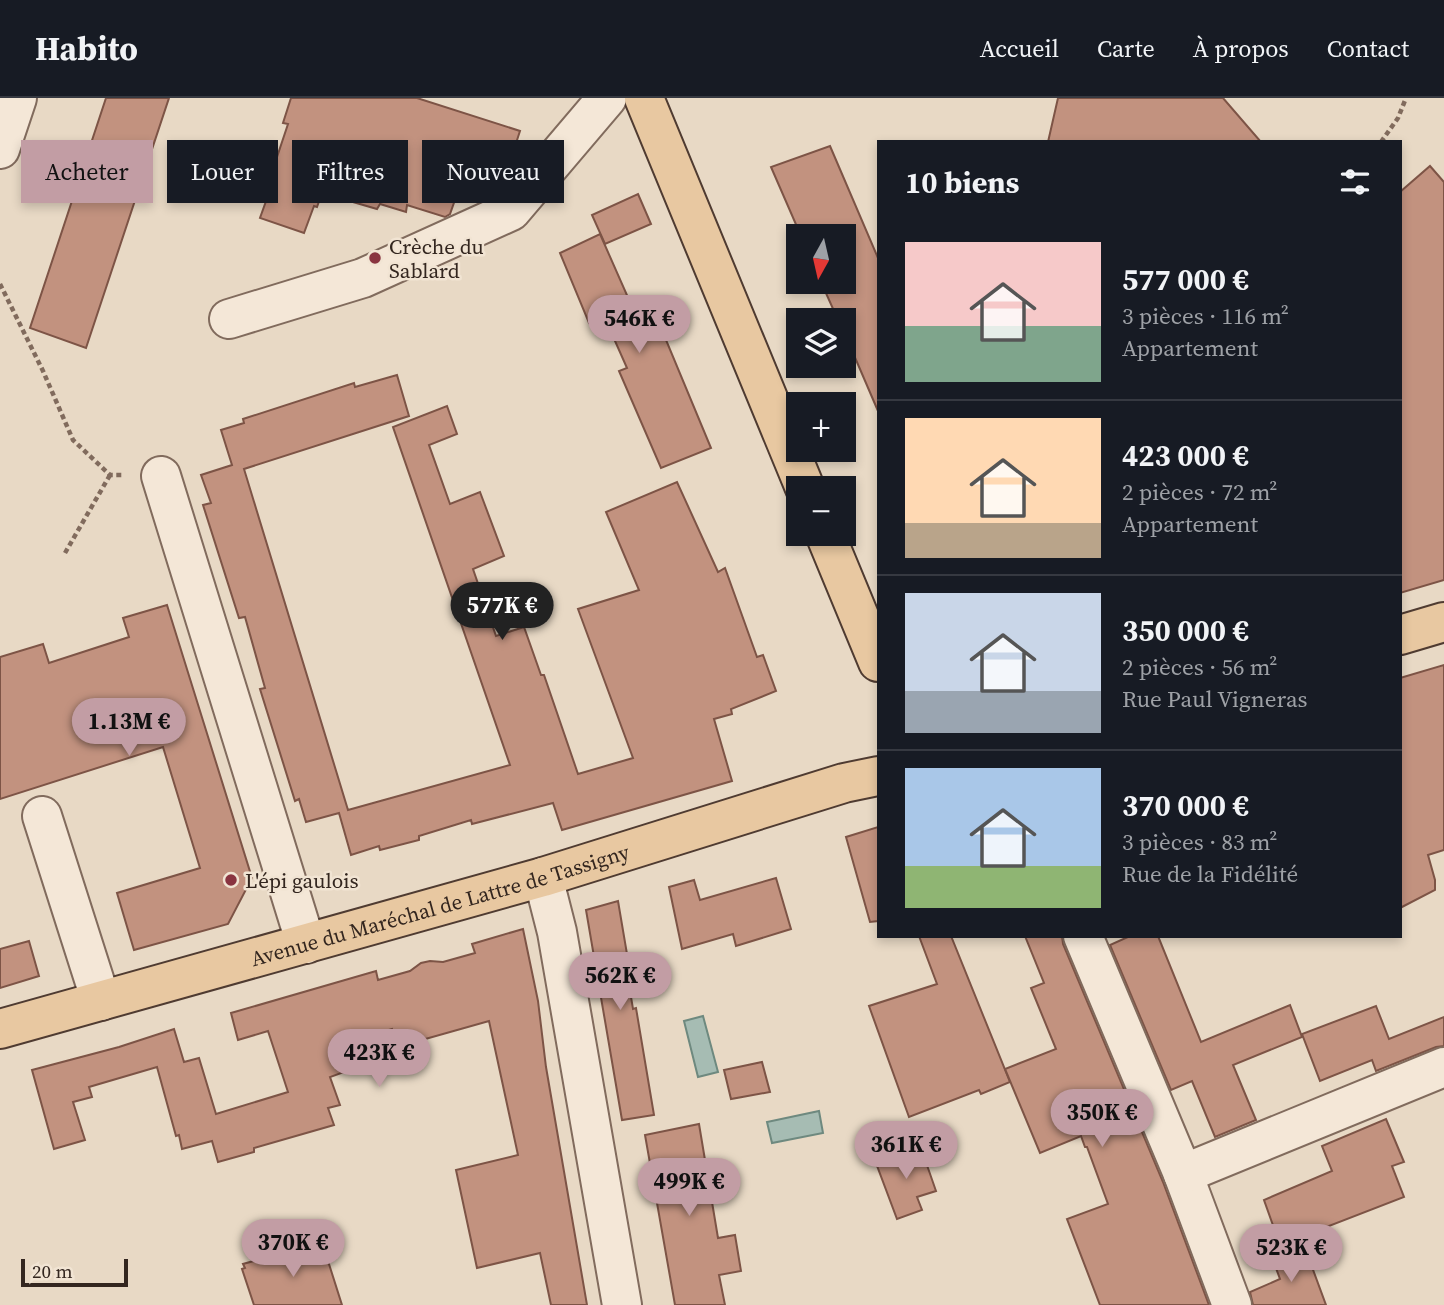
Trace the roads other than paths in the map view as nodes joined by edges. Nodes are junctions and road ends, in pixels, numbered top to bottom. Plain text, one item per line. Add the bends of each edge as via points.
1 (17, 98) edge
2 (607, 98) edge
3 (644, 98) edge
4 (0, 149) edge
5 (229, 318) dead end
6 (161, 476) road end
7 (800, 476) edge
8 (830, 546) edge
9 (1444, 622) edge
10 (1402, 634) edge
11 (877, 660) edge
12 (877, 776) edge
13 (42, 816) dead end
14 (543, 877) junction
15 (1084, 938) edge
16 (306, 944) junction
17 (102, 1001) junction
18 (0, 1029) edge
19 (1444, 1067) edge
20 (1183, 1174) junction
21 (622, 1305) edge
22 (1232, 1305) edge

1 - 4 street
2 - 5 street via 511,212 363,278
3 - 7 main road
6 - 16 street
8 - 11 main road
9 - 10 main road
12 - 14 main road, Avenue du Maréchal de Lattre de Tassigny
13 - 17 street
14 - 16 main road, Avenue du Maréchal de Lattre de Tassigny
14 - 21 street
15 - 20 street
16 - 17 main road, Avenue du Maréchal de Lattre de Tassigny
17 - 18 main road, Avenue du Maréchal de Lattre de Tassigny
19 - 20 street
20 - 22 street

